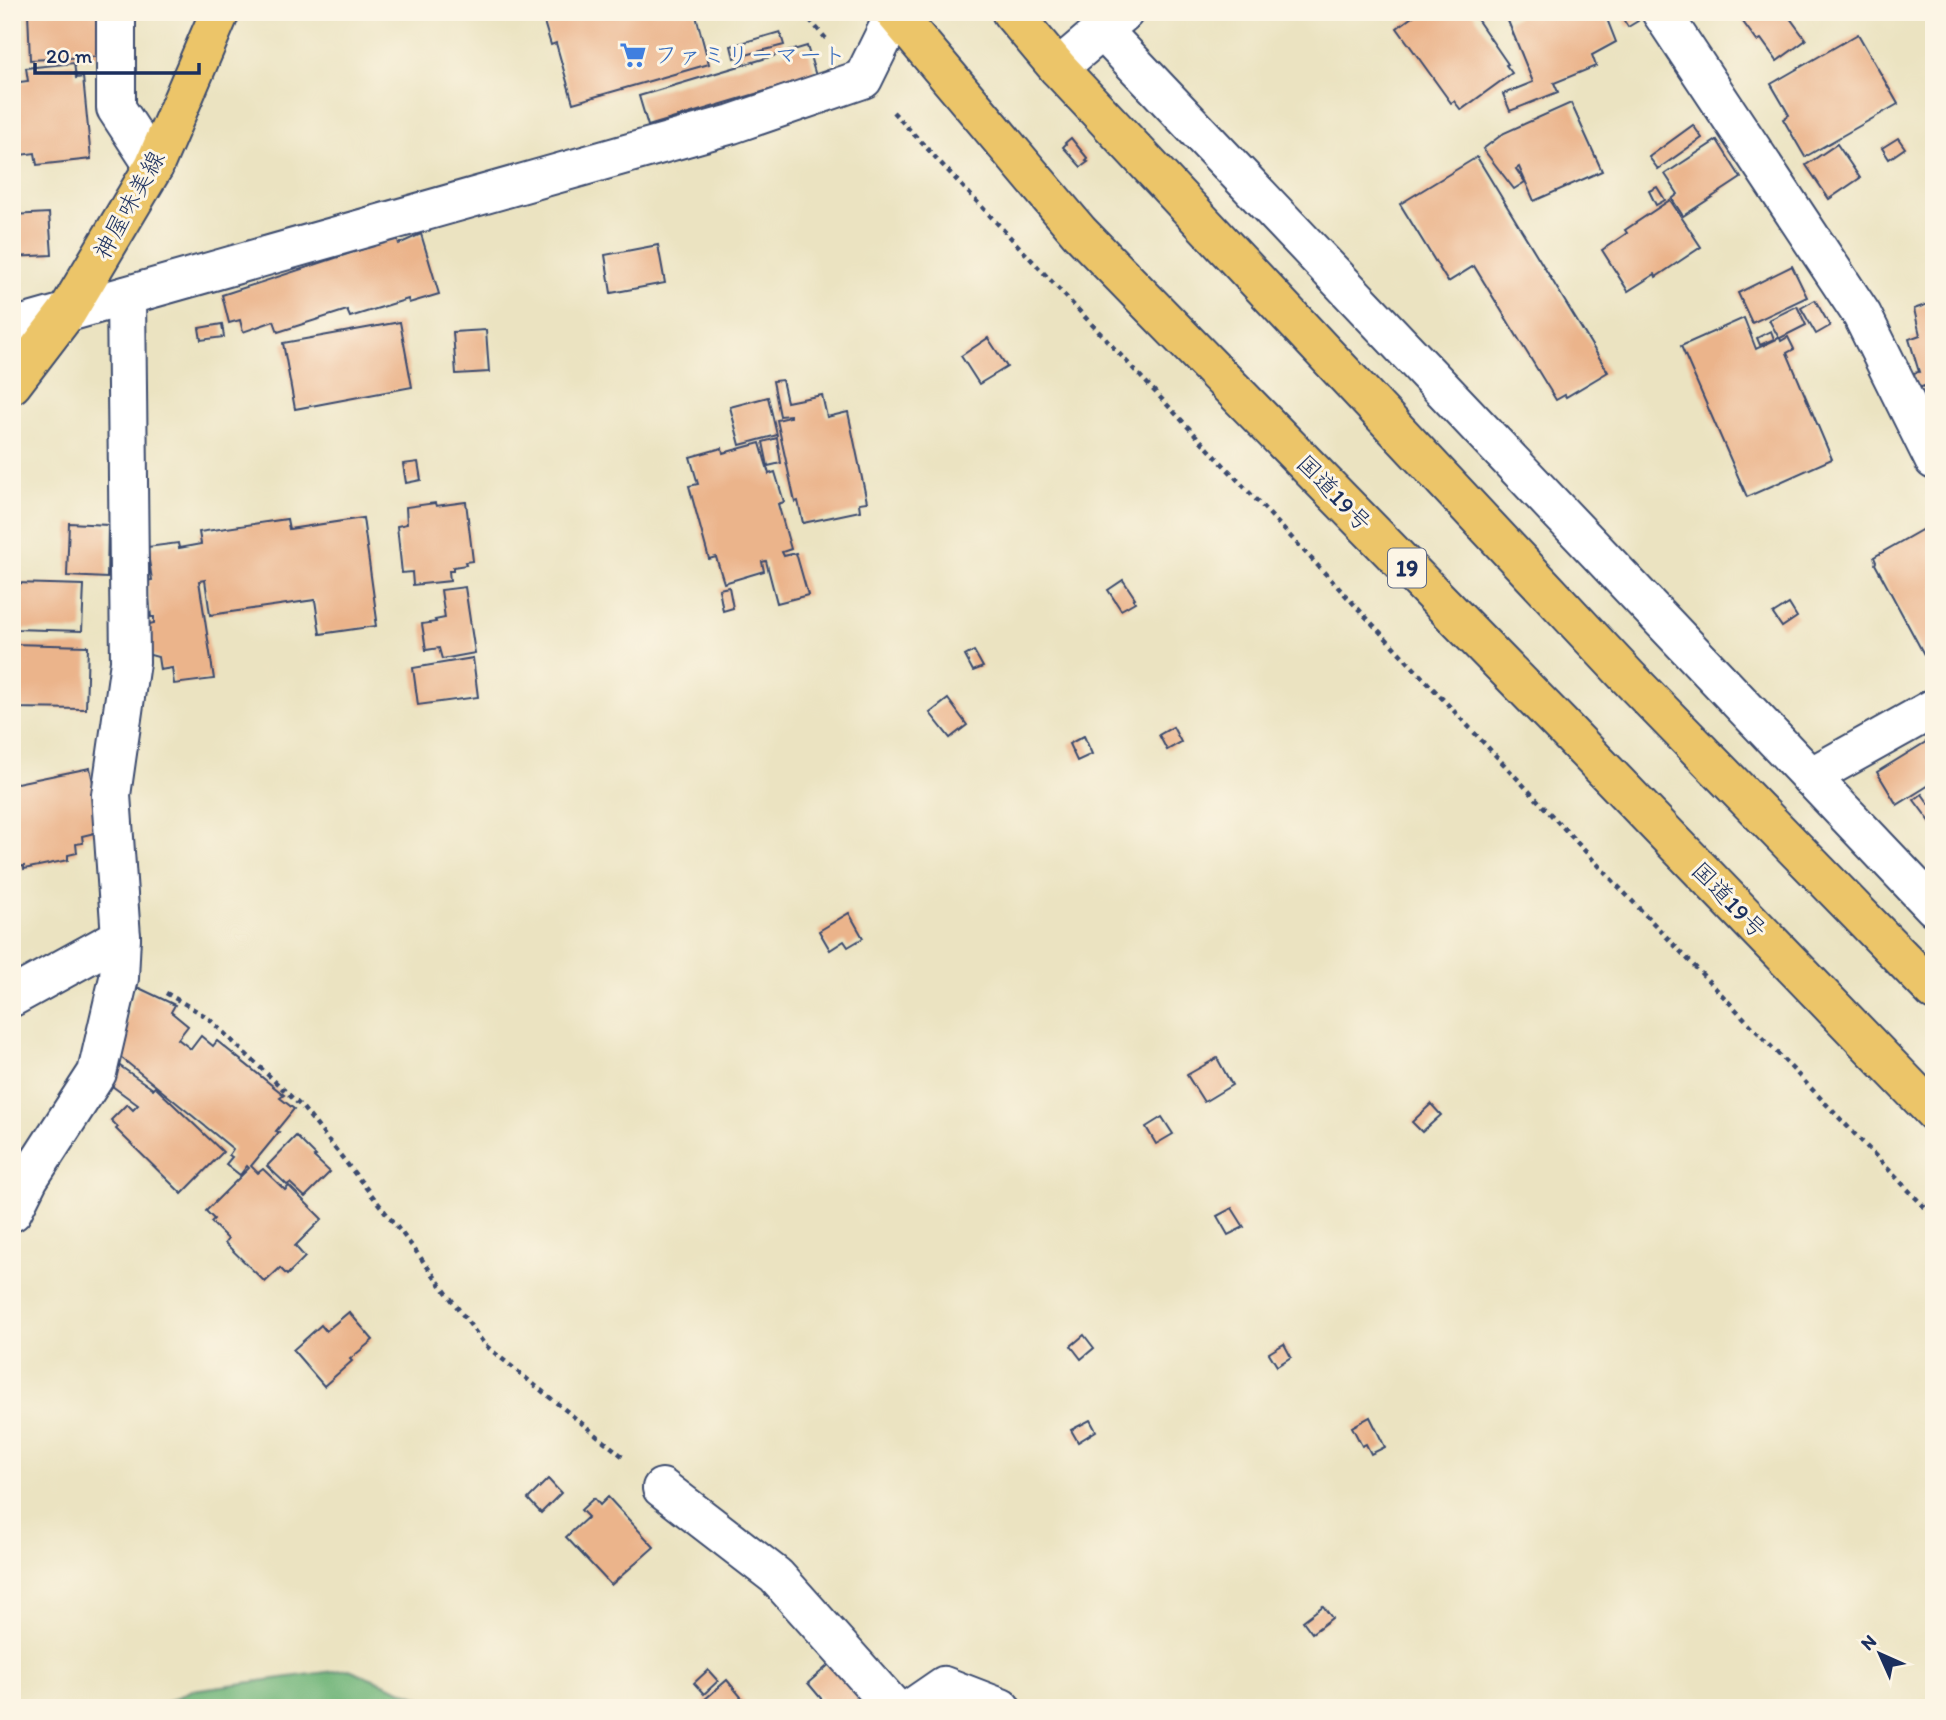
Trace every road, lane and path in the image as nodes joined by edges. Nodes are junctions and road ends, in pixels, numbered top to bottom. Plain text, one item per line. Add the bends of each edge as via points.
1 (116, 12) edge
2 (220, 12) edge
3 (1011, 12) edge
4 (1661, 12) edge
5 (895, 13) edge
6 (1113, 21) edge
7 (1058, 68) junction
8 (863, 79) junction
9 (154, 166) junction
10 (125, 296) junction
11 (67, 312) junction
12 (12, 328) edge
13 (12, 384) edge
14 (1934, 460) edge
15 (1934, 708) edge
16 (1810, 777) junction
17 (1934, 907) edge
18 (121, 937) junction
19 (119, 978) junction
20 (1934, 991) edge
21 (12, 997) edge
22 (1934, 1112) edge
23 (12, 1212) edge
24 (1934, 1217) edge
25 (662, 1488) joint
26 (894, 1708) edge
27 (912, 1708) edge
28 (1001, 1708) edge

1 - 9 street via 116,108
2 - 9 main road, 神屋味美線
3 - 7 main road
4 - 14 street via 1862,315
5 - 8 street
5 - 22 main road, 国道19号 / 19 via 1079,232
6 - 7 street
6 - 16 street
7 - 20 main road via 1628,677
8 - 10 street via 732,124
8 - 24 path via 1605,873
9 - 11 main road, 神屋味美線
10 - 11 street
10 - 18 street via 130,662 111,796
11 - 12 street
11 - 13 main road, 神屋味美線
15 - 16 street
16 - 17 street
18 - 19 street
18 - 21 street
19 - 23 street via 97,1073
19 - 25 path via 137,976 207,1017 294,1098 485,1345
25 - 26 street via 776,1576
27 - 28 street via 944,1686

